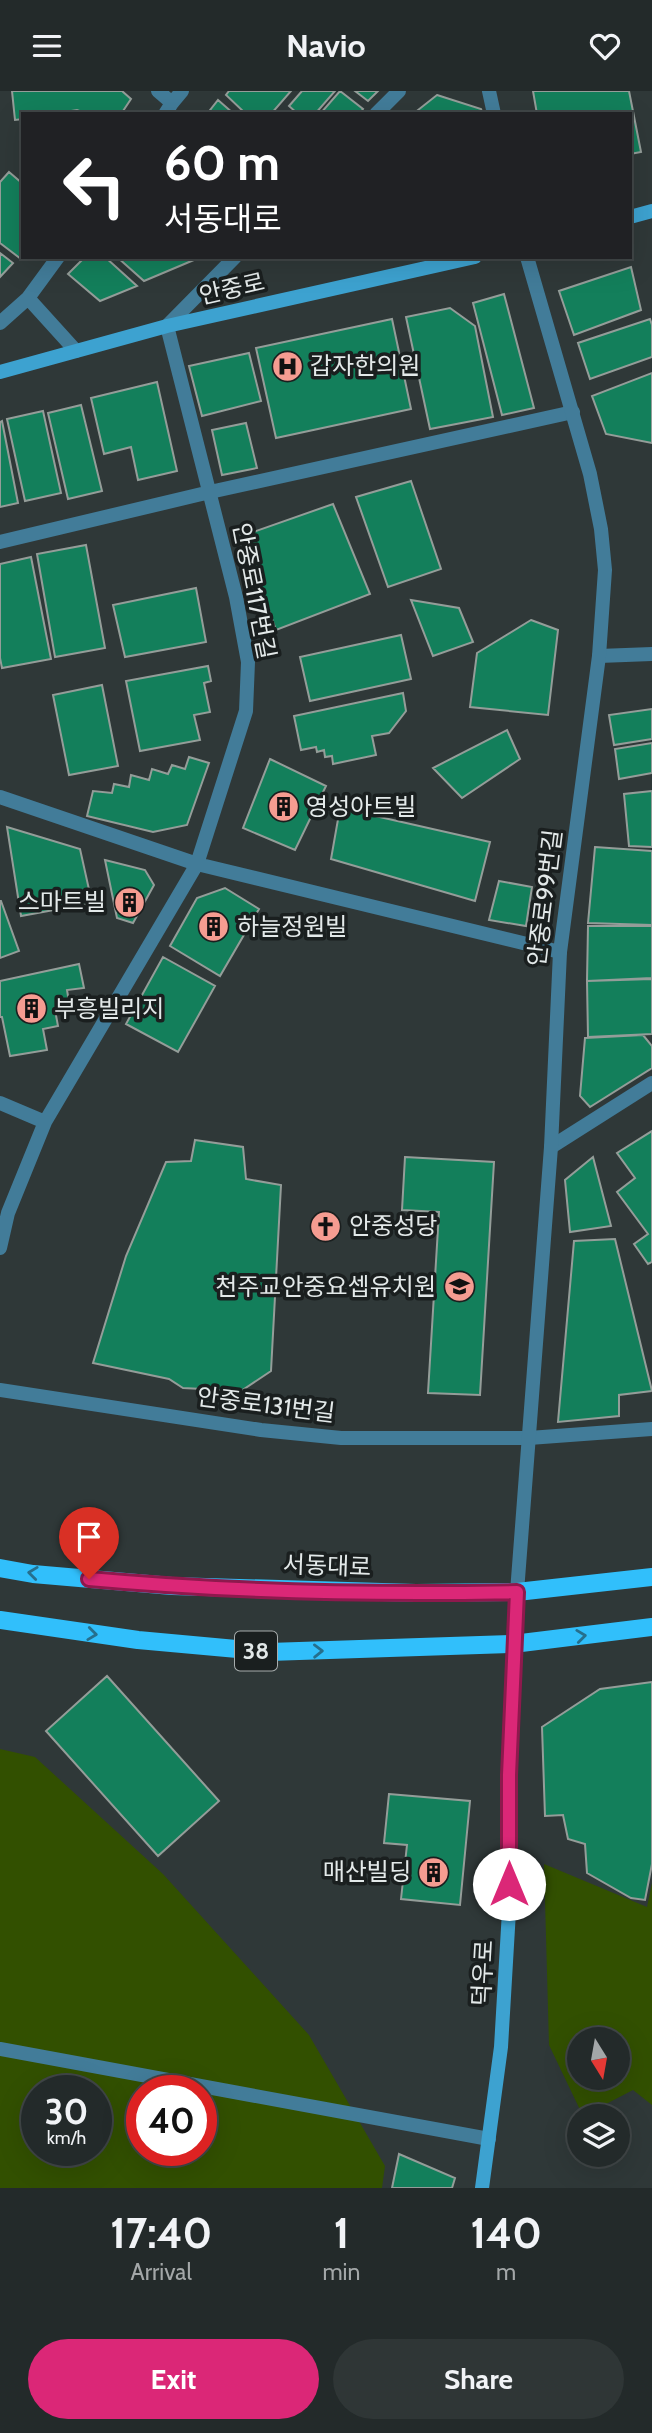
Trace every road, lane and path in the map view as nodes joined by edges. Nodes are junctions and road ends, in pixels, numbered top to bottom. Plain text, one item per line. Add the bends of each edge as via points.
1 (158, 91) edge
2 (182, 91) edge
3 (399, 91) edge
4 (489, 91) edge
5 (169, 109) edge
6 (378, 112) edge
7 (494, 112) edge
8 (652, 211) edge
9 (632, 216) edge
10 (56, 259) edge
11 (233, 259) edge
12 (466, 259) edge
13 (528, 259) edge
14 (28, 297) junction
15 (0, 323) edge
16 (167, 326) junction
17 (76, 351) junction
18 (0, 372) edge
19 (573, 412) junction
20 (210, 492) junction
21 (0, 542) edge
22 (652, 655) edge
23 (599, 656) junction
24 (0, 797) edge
25 (197, 864) junction
26 (560, 952) junction
27 (652, 1083) edge
28 (0, 1103) edge
29 (45, 1122) junction
30 (551, 1147) junction
31 (0, 1248) edge
32 (0, 1390) edge
33 (652, 1429) edge
34 (529, 1438) junction
35 (0, 1568) edge
36 (652, 1577) edge
37 (517, 1592) junction
38 (2, 1625) edge
39 (652, 1627) edge
40 (513, 1644) junction
41 (0, 2049) edge
42 (489, 2139) junction
43 (482, 2188) edge

1 - 5 street
2 - 5 street
3 - 6 street
4 - 7 street
8 - 9 street
10 - 14 street
11 - 16 street
12 - 16 street, 안중로
13 - 19 street, 안중로99번길
14 - 15 street
14 - 17 street
16 - 17 street, 안중로
16 - 20 street, 안중로117번길
17 - 18 street, 안중로
19 - 20 street
19 - 23 street, 안중로99번길 via 601,529 605,569
20 - 21 street
20 - 25 street, 안중로117번길 via 248,662 246,712
22 - 23 street
23 - 26 street, 안중로99번길
24 - 25 street
25 - 26 street
25 - 29 street, 안중로117번길
26 - 30 street, 안중로99번길
27 - 30 street
28 - 29 street
29 - 31 street via 8,1213
30 - 34 street, 안중로99번길
32 - 34 street, 안중로131번길 via 341,1438
33 - 34 street
34 - 37 street, 안중로99번길
37 -> 35 main road, 서동대로 via 172,1586
36 - 37 main road, 서동대로
37 - 40 street, 덕우로
38 -> 40 main road, 38 via 270,1652
40 -> 39 main road, 38
40 - 42 street, 덕우로 via 509,1911 501,2047
41 - 42 street
42 - 43 street, 덕우로

